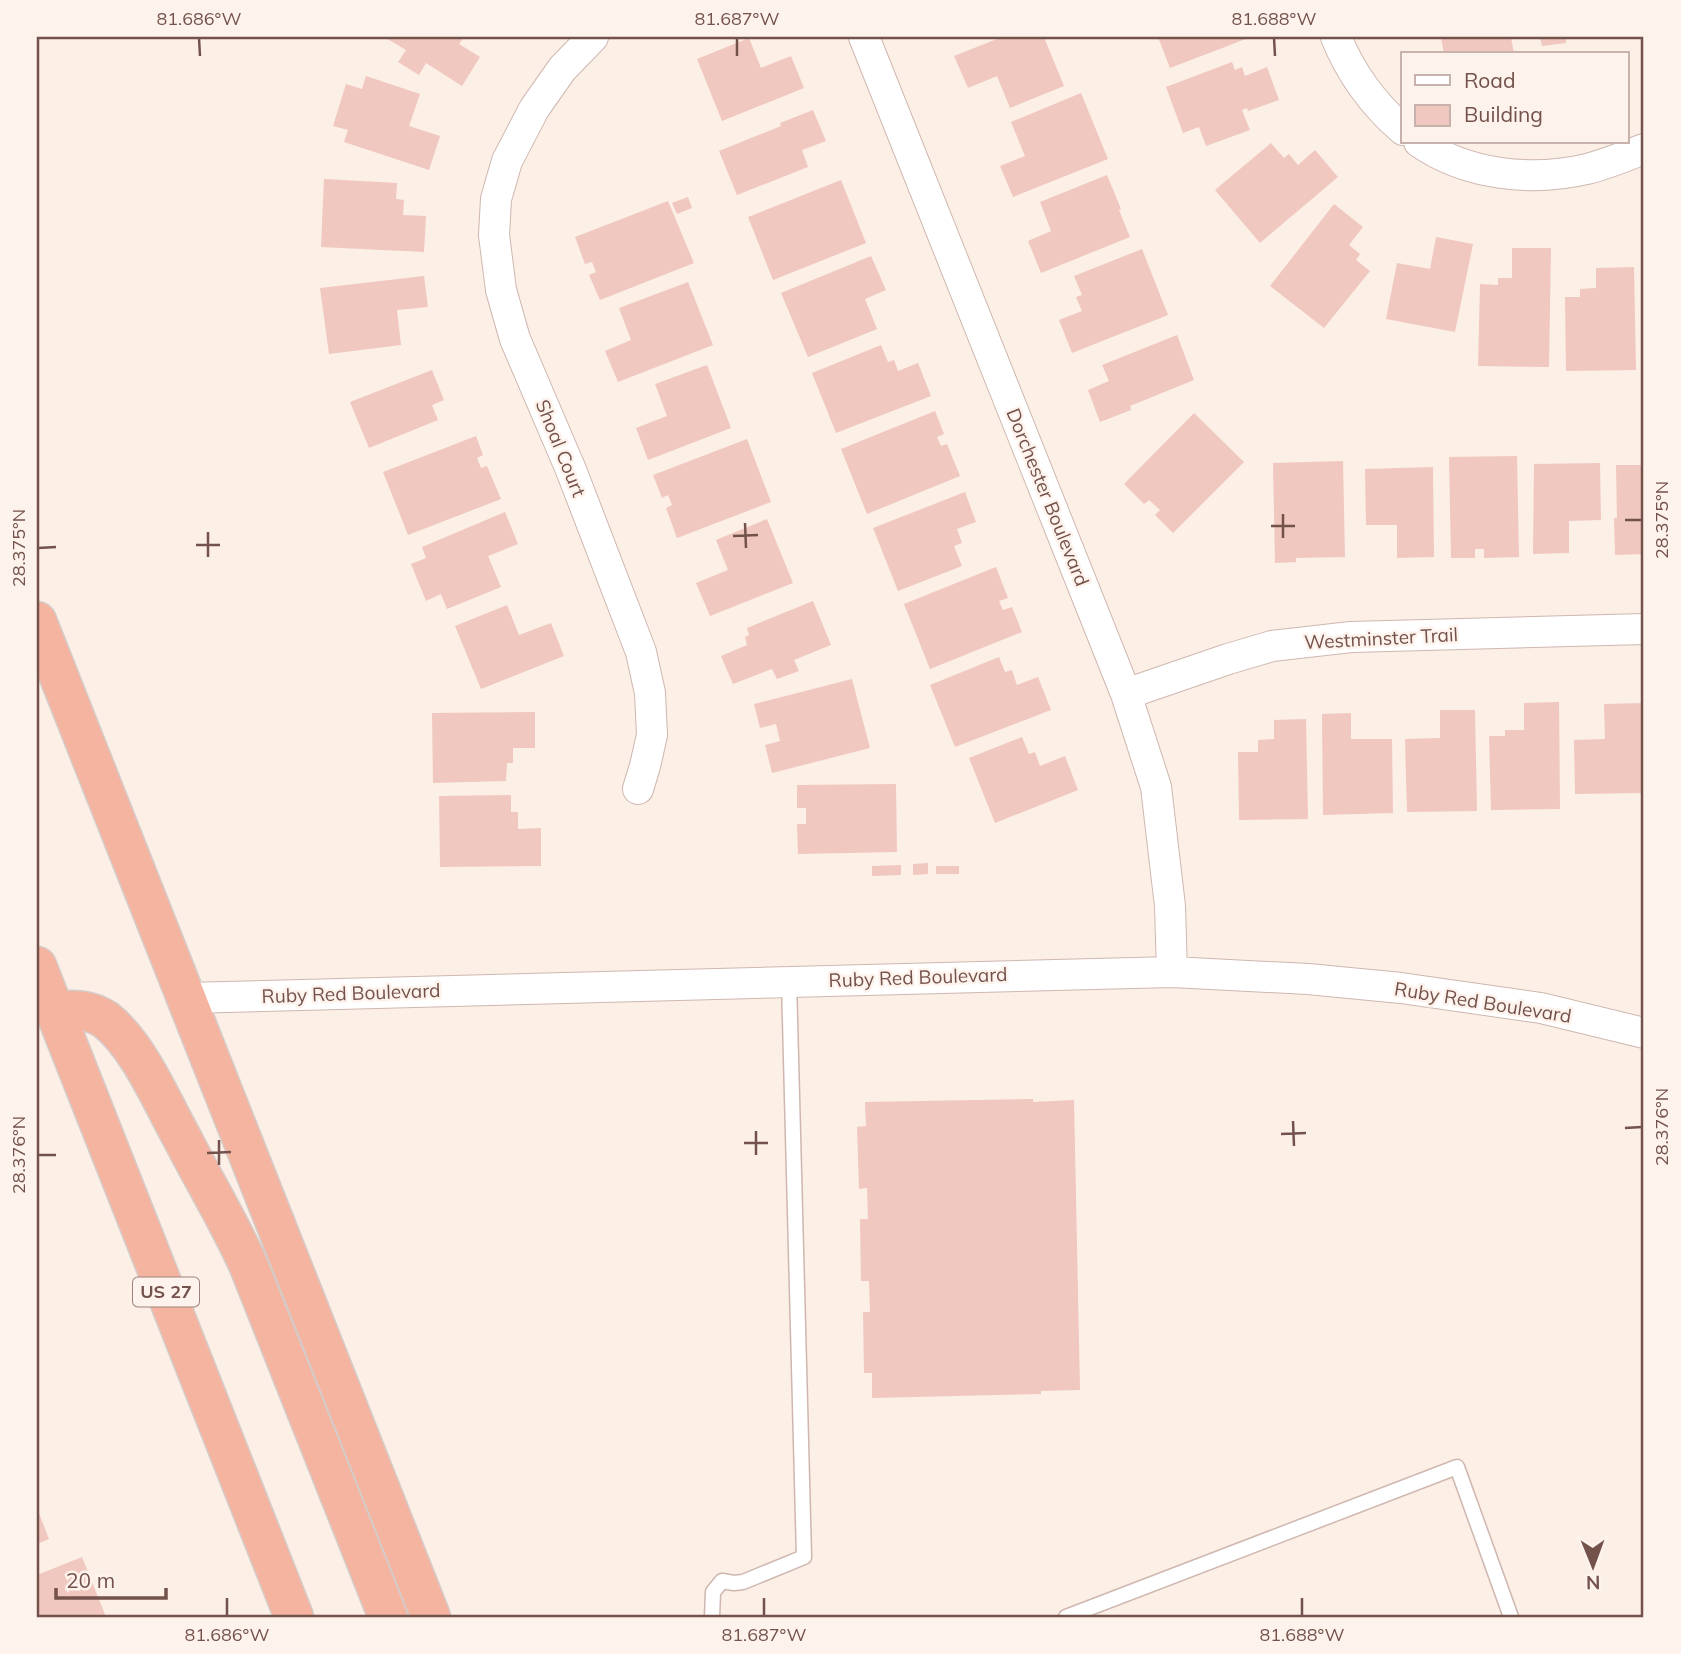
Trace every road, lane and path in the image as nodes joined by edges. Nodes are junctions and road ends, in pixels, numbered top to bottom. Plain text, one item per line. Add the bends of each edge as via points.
1 (593, 37) edge
2 (864, 37) edge
3 (1336, 37) edge
4 (1401, 128) edge
5 (1423, 144) edge
6 (1644, 149) edge
7 (37, 621) edge
8 (1644, 629) edge
9 (1126, 694) junction
10 (638, 789) dead end
11 (37, 966) edge
12 (1172, 972) junction
13 (789, 981) junction
14 (186, 998) junction
15 (43, 1014) edge
16 (1644, 1033) edge
17 (294, 1617) edge
18 (388, 1617) edge
19 (431, 1617) edge
20 (712, 1617) edge
21 (1066, 1617) edge
22 (1511, 1617) edge

1 - 10 street, Shoal Court via 562,69 534,109 507,162 496,199 494,235 501,290 515,340 641,652 652,734
2 - 9 street, Dorchester Boulevard
3 - 4 street via 1366,91
5 - 6 street via 1475,168 1529,175 1588,169
7 - 14 highway
8 - 9 street, Westminster Trail via 1352,637 1272,646
9 - 12 street, Dorchester Boulevard via 1156,787 1170,906
11 - 15 highway, US 27
12 - 13 street, Ruby Red Boulevard
12 - 16 street, Ruby Red Boulevard via 1401,988 1541,1008
13 - 14 street, Ruby Red Boulevard
13 - 20 lane via 804,1557 743,1582 722,1581 713,1592
14 - 19 highway
15 - 17 highway, US 27
15 - 18 highway via 72,1009 103,1018 139,1059 248,1264
21 - 22 lane via 1457,1467

